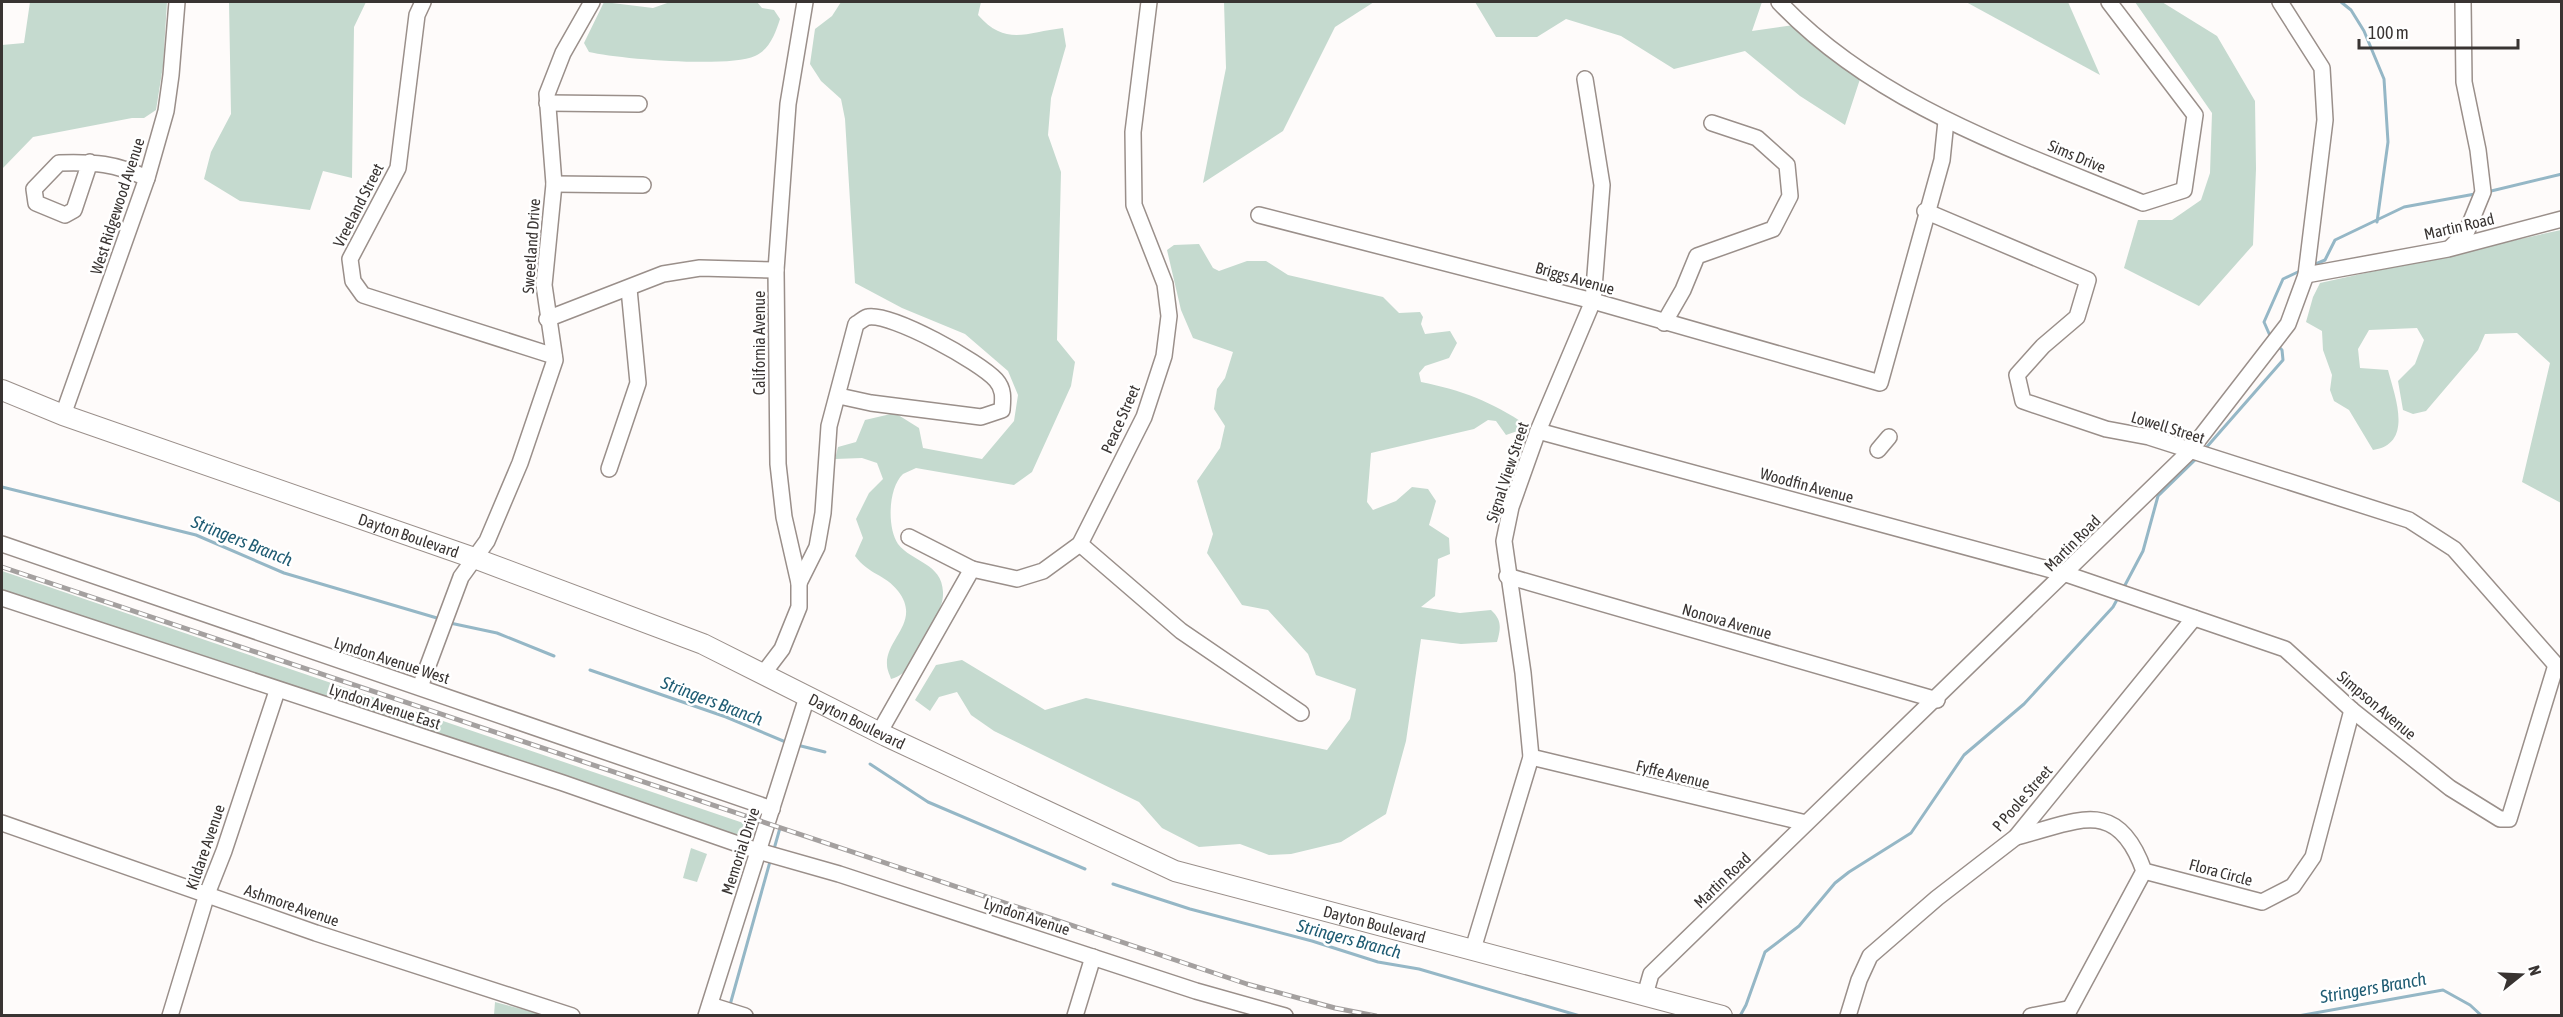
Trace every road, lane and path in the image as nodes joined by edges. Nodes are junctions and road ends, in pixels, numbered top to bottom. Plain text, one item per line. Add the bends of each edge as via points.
1 (177, 2) edge
2 (423, 2) edge
3 (592, 2) edge
4 (804, 2) edge
5 (1149, 2) edge
6 (1779, 2) edge
7 (2109, 2) edge
8 (2280, 2) edge
9 (2463, 2) edge
10 (1585, 79) dead end
11 (548, 103) junction
12 (639, 104) dead end
13 (1946, 121) junction
14 (1712, 123) dead end
15 (90, 162) dead end
16 (147, 178) junction
17 (554, 184) junction
18 (643, 185) dead end
19 (1925, 211) junction
20 (1259, 214) dead end
21 (2560, 219) edge
22 (2448, 249) junction
23 (776, 270) junction
24 (2306, 275) junction
25 (629, 289) junction
26 (1593, 301) junction
27 (547, 319) junction
28 (1664, 322) junction
29 (554, 356) junction
30 (2, 390) edge
31 (839, 396) junction
32 (63, 415) junction
33 (1538, 431) junction
34 (1888, 437) dead end
35 (1878, 450) dead end
36 (2189, 452) junction
37 (609, 469) dead end
38 (909, 537) dead end
39 (2, 544) edge
40 (1080, 544) junction
41 (474, 558) junction
42 (972, 569) junction
43 (2066, 574) junction
44 (1507, 576) junction
45 (800, 583) junction
46 (2, 598) edge
47 (2194, 618) junction
48 (2559, 666) edge
49 (763, 674) junction
50 (420, 687) junction
51 (277, 691) junction
52 (807, 697) junction
53 (1937, 700) junction
54 (2352, 710) junction
55 (1301, 712) dead end
56 (879, 733) junction
57 (1531, 758) junction
58 (772, 809) junction
59 (2, 823) edge
60 (1806, 823) junction
61 (2016, 837) junction
62 (758, 851) junction
63 (2144, 871) junction
64 (207, 894) junction
65 (1473, 949) junction
66 (1093, 957) junction
67 (1645, 995) junction
68 (708, 1010) edge
69 (2066, 1012) edge
70 (170, 1016) edge
71 (572, 1016) edge
72 (745, 1016) edge
73 (1075, 1016) edge
74 (1285, 1016) edge
75 (1722, 1016) edge
76 (1848, 1016) edge
77 (2031, 1016) edge

1 - 16 street, West Ridgewood Avenue via 169,93
2 - 29 street, Vreeland Street via 417,15 398,168 350,260 353,281 363,295
3 - 11 street, Sweetland Drive via 551,78
4 - 23 street, California Avenue via 788,104
5 - 40 street, Peace Street via 1133,132 1134,205 1165,284 1168,326 1164,356 1144,417
6 - 13 street, Sims Drive via 1862,73
7 - 13 street, Sims Drive via 2195,115 2184,190 2143,203
8 - 24 street via 2322,68 2325,120
9 - 22 street via 2464,82 2483,192 2467,231
10 - 26 street, Signal View Street via 1602,185
11 - 12 street
11 - 17 street, Sweetland Drive
13 - 19 street via 1942,160
14 - 28 street via 1757,138 1782,160 1787,165 1790,196 1773,229 1697,256
15 - 16 street via 118,165
16 - 32 street, West Ridgewood Avenue
17 - 18 street
17 - 27 street, Sweetland Drive via 544,285
19 - 28 street, Briggs Avenue via 1880,383
19 - 36 street, Lowell Street via 2088,280 2077,317 2017,375 2024,401
20 - 26 street, Briggs Avenue
21 - 22 street, Martin Road
22 - 24 street, Martin Road
23 - 25 street via 700,268 663,274
23 - 45 street, California Avenue via 778,464 784,517
24 - 36 street, Martin Road via 2288,324
25 - 27 street
25 - 37 street via 638,383
26 - 28 street, Briggs Avenue
26 - 33 street, Signal View Street
27 - 29 street, Sweetland Drive
29 - 41 street, Sweetland Drive via 523,457 487,542
30 - 32 main road, Dayton Boulevard
31 - 31 street via 981,417 1002,410 1004,393 995,379 939,341 884,319 868,317 856,324
31 - 45 street via 829,426 817,547
32 - 41 main road, Dayton Boulevard
33 - 43 street, Woodfin Avenue
33 - 44 street, Signal View Street via 1511,507 1504,541
34 - 35 street
36 - 43 street, Martin Road
36 - 48 street, Lowell Street via 2409,520 2454,549
38 - 42 street, Peace Street
39 - 50 street, Lyndon Avenue West
40 - 42 street, Peace Street via 1044,571 1017,579
40 - 55 street via 1181,631
41 - 49 main road, Dayton Boulevard via 703,644
41 - 50 street via 461,577
42 - 56 street
43 - 47 street, Simpson Avenue
43 - 53 street, Martin Road
44 - 53 street, Nonova Avenue
44 - 57 street, Signal View Street via 1523,673
45 - 49 street, California Avenue via 799,607 790,632
46 - 51 street, Lyndon Avenue East
47 - 54 street, Simpson Avenue via 2285,649
47 - 61 street, P Poole Street
48 - 54 street, Simpson Avenue via 2509,819 2500,819 2450,788
49 - 52 main road, Dayton Boulevard
50 - 58 street, Lyndon Avenue West
51 - 62 street, Lyndon Avenue East via 543,776
51 - 64 street, Kildare Avenue
52 - 56 main road, Dayton Boulevard
52 - 58 street, Memorial Drive
53 - 60 street, Martin Road
54 - 63 street, Flora Circle via 2313,857 2293,886 2262,902
56 - 65 main road, Dayton Boulevard via 1175,871
57 - 60 street, Fyffe Avenue
57 - 65 street, Signal View Street
58 - 62 street, Memorial Drive
59 - 64 street, Ashmore Avenue
60 - 67 street, Martin Road via 1651,975
61 - 63 street via 2090,819 2103,820 2120,828 2135,846
61 - 76 street, P Poole Street via 1870,956
62 - 66 street, Lyndon Avenue
62 - 68 street, Memorial Drive
63 - 69 street
64 - 70 street, Kildare Avenue
64 - 71 street, Ashmore Avenue
65 - 67 main road, Dayton Boulevard
66 - 73 street
66 - 74 street, Lyndon Avenue
67 - 75 main road, Dayton Boulevard
68 - 72 street
69 - 77 street

